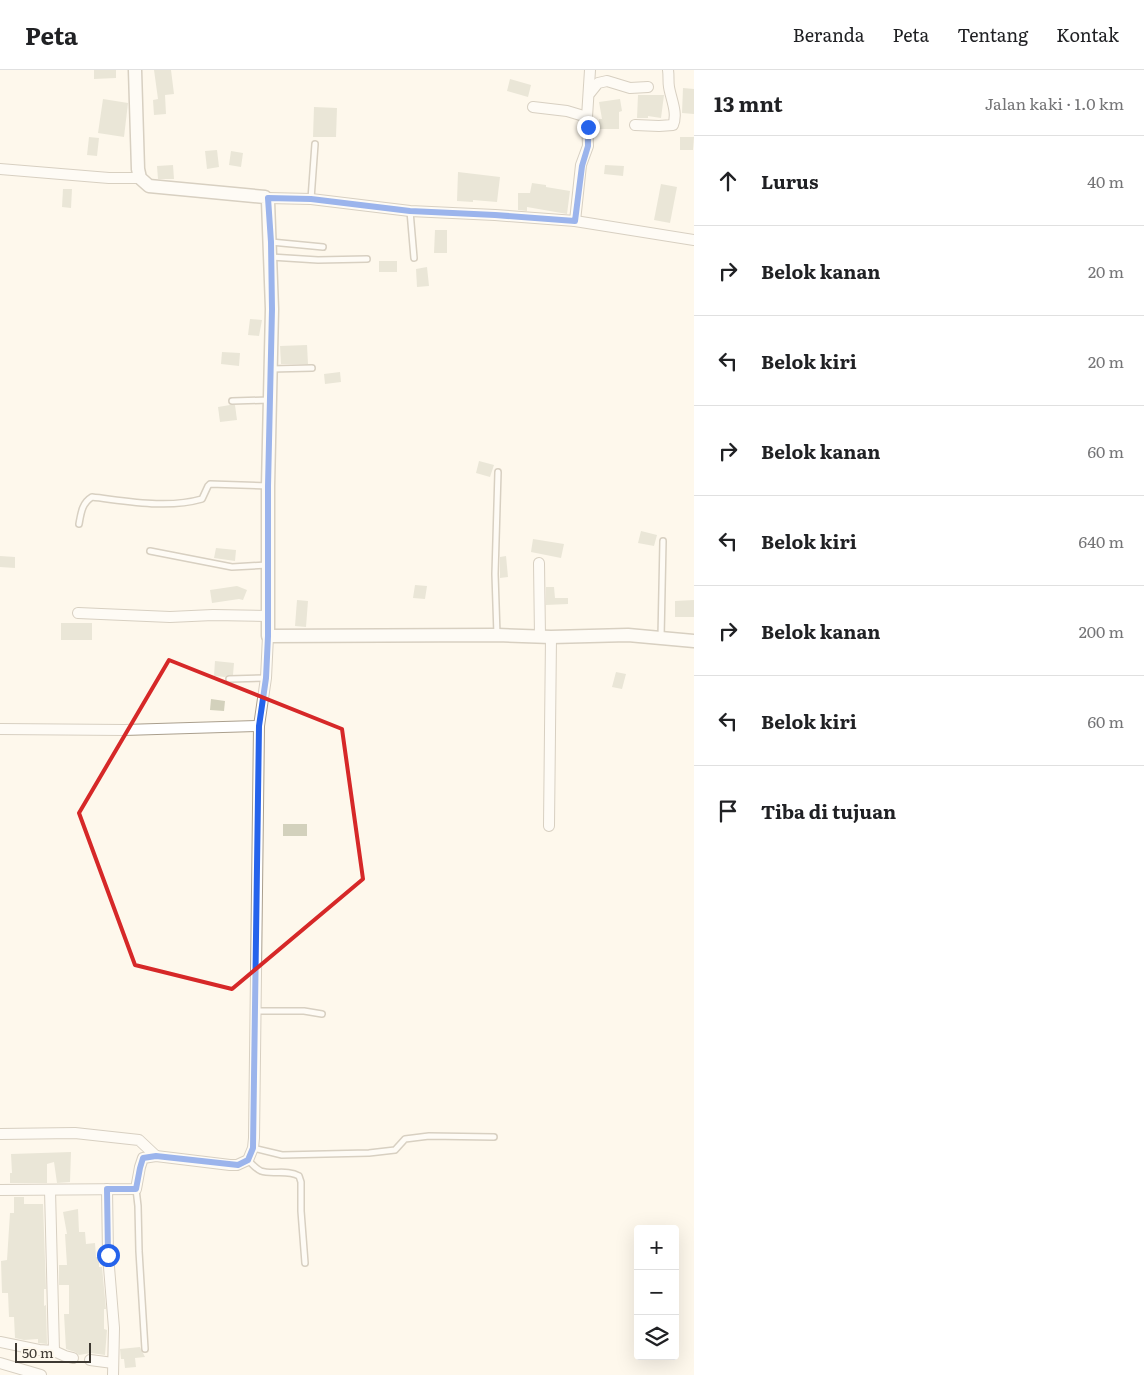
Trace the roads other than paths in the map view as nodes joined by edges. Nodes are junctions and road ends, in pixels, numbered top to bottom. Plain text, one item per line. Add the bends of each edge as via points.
1 (135, 70) edge
2 (590, 70) edge
3 (668, 70) edge
4 (648, 87) dead end
5 (590, 93) junction
6 (533, 107) dead end
7 (587, 117) junction
8 (636, 124) dead end
9 (315, 144) dead end
10 (0, 169) edge
11 (140, 178) junction
12 (268, 198) junction
13 (311, 199) junction
14 (410, 211) junction
15 (575, 221) junction
16 (694, 240) edge
17 (271, 242) junction
18 (323, 247) dead end
19 (271, 257) junction
20 (414, 258) dead end
21 (368, 259) dead end
22 (312, 368) dead end
23 (270, 369) junction
24 (271, 400) junction
25 (232, 401) dead end
26 (498, 472) dead end
27 (268, 486) junction
28 (79, 524) dead end
29 (663, 541) dead end
30 (150, 550) dead end
31 (539, 563) dead end
32 (268, 565) junction
33 (78, 613) dead end
34 (268, 616) junction
35 (497, 635) junction
36 (268, 636) junction
37 (546, 637) junction
38 (661, 637) junction
39 (694, 641) edge
40 (266, 678) junction
41 (229, 680) dead end
42 (259, 726) junction
43 (0, 729) edge
44 (549, 826) dead end
45 (255, 1011) junction
46 (322, 1014) dead end
47 (0, 1134) edge
48 (494, 1137) dead end
49 (253, 1148) junction
50 (156, 1156) junction
51 (248, 1160) junction
52 (107, 1189) junction
53 (136, 1189) junction
54 (0, 1190) edge
55 (50, 1190) junction
56 (305, 1263) dead end
57 (0, 1342) edge
58 (145, 1349) dead end
59 (54, 1350) junction
60 (73, 1358) dead end
61 (90, 1360) dead end
62 (113, 1362) junction
63 (0, 1364) edge
64 (41, 1375) edge
65 (113, 1375) edge

1 - 11 street
2 - 5 street
3 - 8 street via 675,122 659,126
4 - 5 street via 631,88 607,80 598,83
5 - 7 street
6 - 7 street
7 - 15 street via 588,146
9 - 13 lane
10 - 11 street
11 - 12 street via 149,186
12 - 13 street
12 - 17 street
13 - 14 street
14 - 15 street
14 - 20 lane
15 - 16 street
17 - 18 lane
17 - 19 street
19 - 21 lane
19 - 23 street
22 - 23 lane
23 - 24 street
24 - 25 lane
24 - 27 street
26 - 35 lane
27 - 28 lane via 210,484 202,499 182,503 92,497 82,507
27 - 32 street
29 - 38 lane
30 - 32 lane via 232,567
31 - 37 street
32 - 34 street
33 - 34 street via 170,617
34 - 36 street
35 - 36 street
35 - 37 street
36 - 40 street
37 - 38 street
37 - 44 street
38 - 39 street
40 - 41 lane
40 - 42 street
42 - 43 street
42 - 45 street
45 - 46 lane
45 - 49 street
47 - 50 street via 75,1133 139,1140
48 - 49 lane via 421,1137 405,1139 398,1148 390,1151 348,1154 282,1155
49 - 51 street
50 - 51 street via 230,1165
50 - 53 street via 143,1158
51 - 56 lane via 264,1172 299,1176
52 - 53 street
52 - 55 street
52 - 62 street
53 - 58 lane
54 - 55 street
55 - 59 street
57 - 59 street
59 - 60 street
61 - 62 street
62 - 65 street
63 - 64 street

